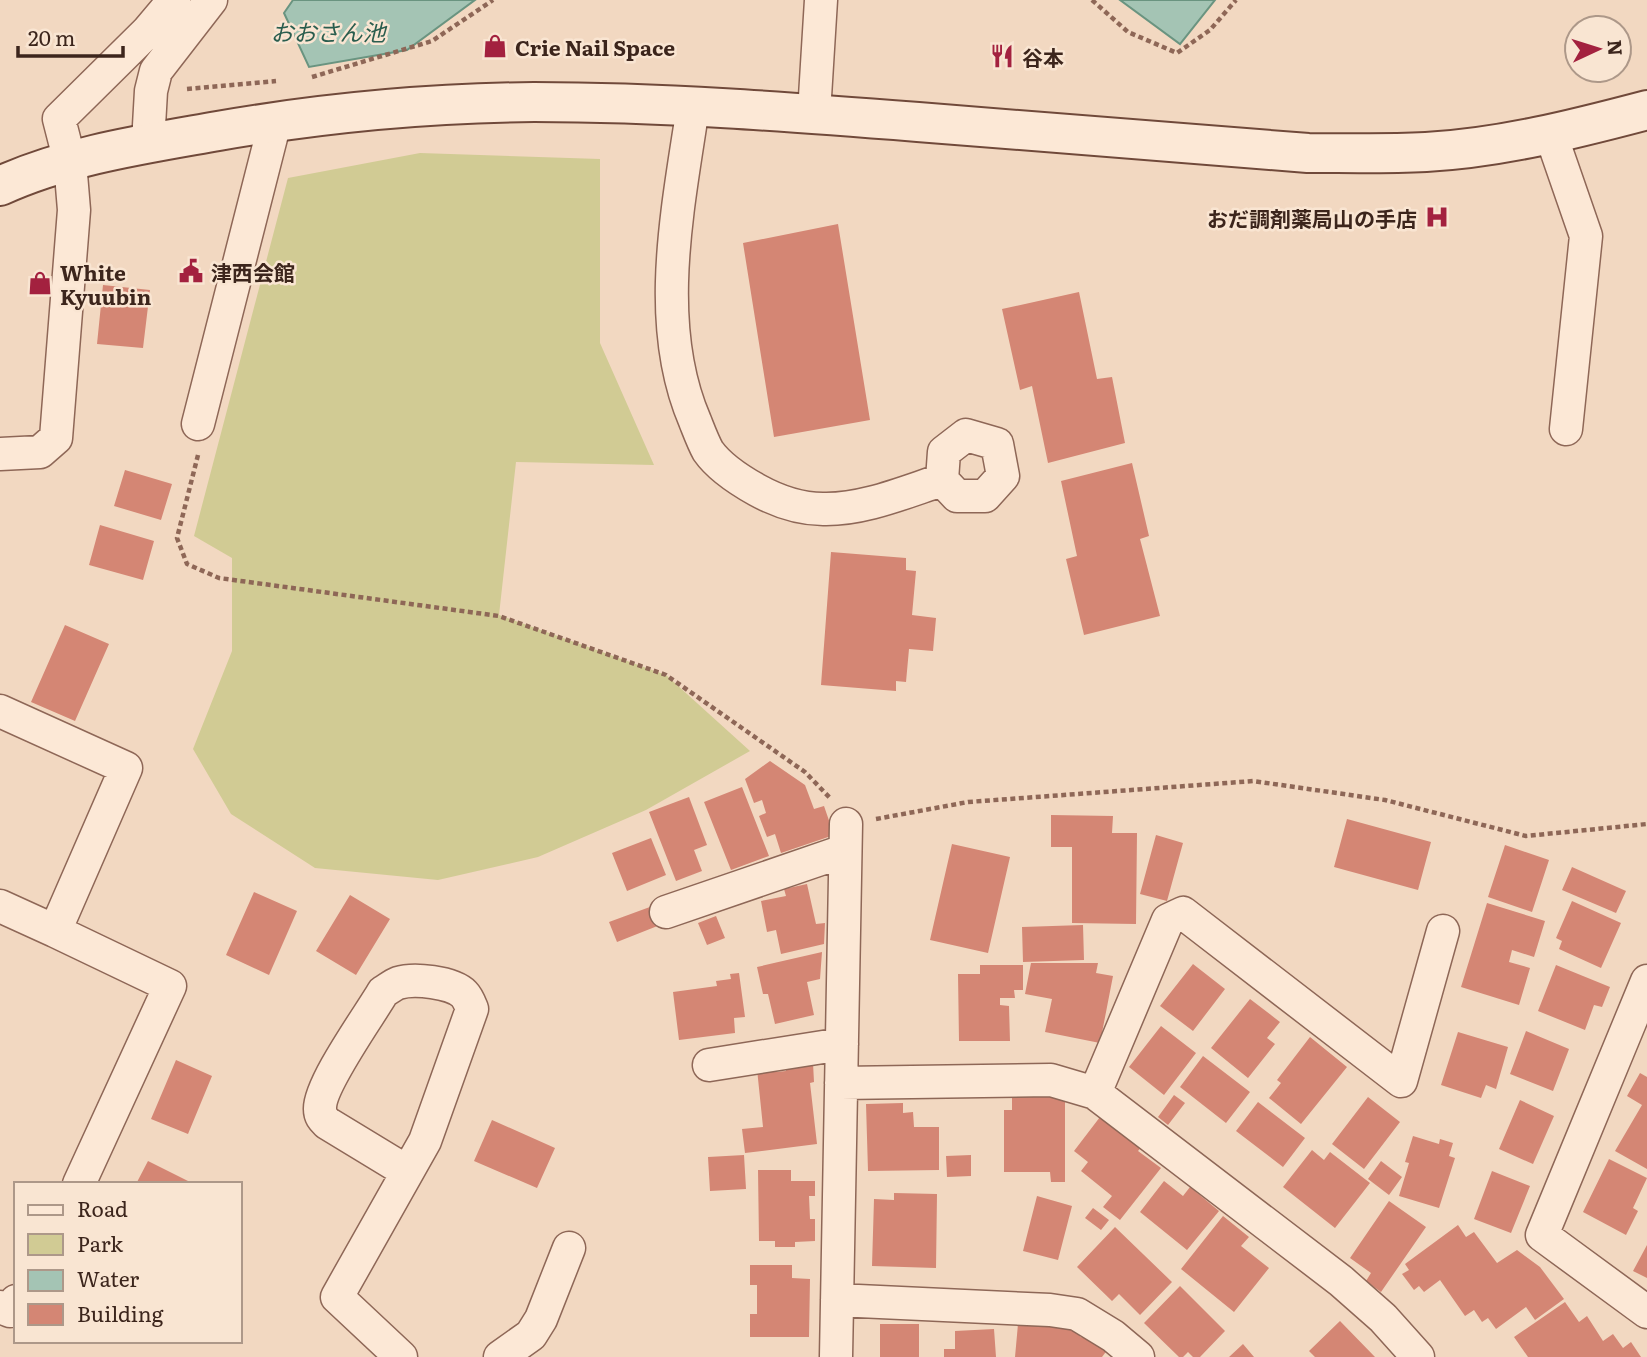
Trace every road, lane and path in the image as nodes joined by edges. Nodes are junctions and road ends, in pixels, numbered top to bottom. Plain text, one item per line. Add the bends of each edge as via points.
1 (174, 0) edge
2 (211, 0) edge
3 (493, 0) edge
4 (821, 0) edge
5 (1092, 0) edge
6 (1236, 0) edge
7 (305, 79) dead end
8 (280, 81) dead end
9 (151, 91) junction
10 (693, 107) junction
11 (1647, 110) edge
12 (814, 113) junction
13 (275, 121) junction
14 (1551, 135) junction
15 (148, 144) junction
16 (70, 162) junction
17 (0, 186) edge
18 (198, 424) joint
19 (1566, 429) dead end
20 (0, 454) edge
21 (942, 480) dead end
22 (0, 711) edge
23 (1647, 824) edge
24 (845, 837) junction
25 (0, 905) edge
26 (666, 912) dead end
27 (55, 931) junction
28 (1443, 931) dead end
29 (1647, 981) edge
30 (1638, 1030) edge
31 (842, 1044) junction
32 (709, 1065) dead end
33 (841, 1083) junction
34 (1096, 1093) junction
35 (407, 1171) junction
36 (80, 1182) edge
37 (569, 1248) dead end
38 (837, 1300) junction
39 (14, 1304) edge
40 (0, 1307) edge
41 (1647, 1312) edge
42 (401, 1357) edge
43 (500, 1357) edge
44 (836, 1357) edge
45 (1138, 1357) edge
46 (1418, 1357) edge

1 - 16 street via 58,119
2 - 9 street via 156,71
3 - 7 path via 432,41
4 - 12 street
5 - 6 path via 1128,32 1177,53 1210,30
8 - 9 path
9 - 15 street
10 - 12 street
10 - 13 street via 530,102 414,107
10 - 21 street via 675,231 672,287 686,400 708,451 735,478 767,495 824,509 885,498
11 - 14 street
12 - 14 street via 1308,153 1428,152
13 - 15 street
13 - 18 street
14 - 19 street via 1586,236
15 - 16 street
16 - 17 street
16 - 20 street via 74,210 56,438 40,452
18 - 24 path via 202,438 177,538 187,564 219,578 499,616 666,675 805,772 833,802
22 - 27 street via 126,768
23 - 24 path via 1526,836 1385,800 1253,781 968,803
24 - 26 street
24 - 31 street
25 - 27 street
27 - 36 street via 170,986
28 - 34 street via 1401,1081 1183,913 1168,920
29 - 30 street
30 - 41 street via 1542,1235
31 - 32 street
31 - 33 street
33 - 34 street via 1051,1080
33 - 38 street
34 - 46 street via 1341,1281
35 - 35 street via 425,1141 471,1009 466,995 436,983 406,981 383,992 327,1085 320,1108 327,1123
35 - 42 street via 337,1297
37 - 43 street via 531,1335
38 - 44 street
38 - 45 street via 1077,1314
39 - 40 street via 10,1311

